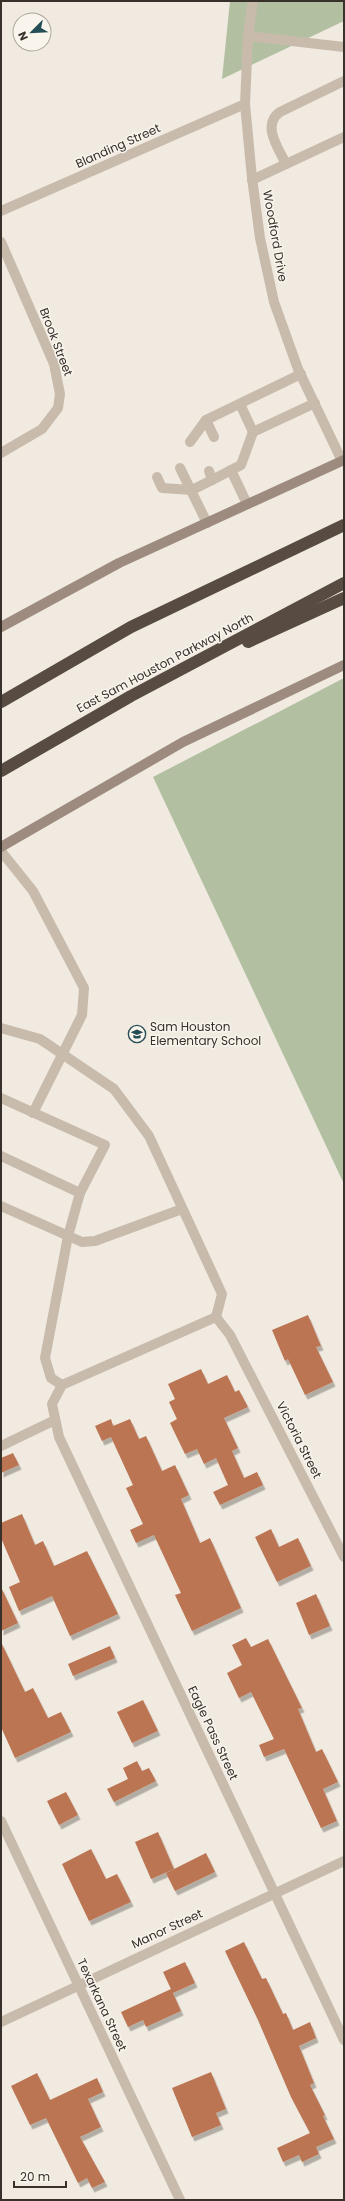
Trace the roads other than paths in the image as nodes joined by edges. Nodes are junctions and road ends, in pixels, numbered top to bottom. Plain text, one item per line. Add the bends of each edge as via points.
1 (253, 1) edge
2 (248, 36) junction
3 (344, 47) edge
4 (344, 81) edge
5 (245, 104) junction
6 (344, 137) edge
7 (286, 164) junction
8 (252, 180) junction
9 (1, 211) edge
10 (1, 242) edge
11 (301, 374) junction
12 (240, 404) junction
13 (315, 404) junction
14 (206, 420) junction
15 (252, 432) junction
16 (214, 437) dead end
17 (190, 442) dead end
18 (1, 453) edge
19 (343, 460) edge
20 (180, 468) dead end
21 (231, 470) junction
22 (157, 477) dead end
23 (192, 490) junction
24 (247, 504) junction
25 (207, 523) junction
26 (344, 525) edge
27 (344, 583) edge
28 (344, 598) edge
29 (1, 627) edge
30 (344, 665) edge
31 (131, 696) junction
32 (1, 702) edge
33 (1, 771) edge
34 (1, 847) edge
35 (1, 851) edge
36 (1, 1028) edge
37 (61, 1053) junction
38 (1, 1098) edge
39 (33, 1113) junction
40 (1, 1156) edge
41 (80, 1193) junction
42 (1, 1206) edge
43 (182, 1209) junction
44 (68, 1236) junction
45 (216, 1317) junction
46 (62, 1385) junction
47 (55, 1420) junction
48 (1, 1446) edge
49 (344, 1557) edge
50 (1, 1821) edge
51 (344, 1861) edge
52 (274, 1893) junction
53 (78, 1986) junction
54 (1, 2022) edge
55 (344, 2040) edge
56 (180, 2200) edge

1 - 2 street, Woodford Drive
2 - 3 street
2 - 5 street, Woodford Drive
4 - 7 street via 280,112 273,119 272,134
5 - 8 street, Woodford Drive
5 - 9 street, Blanding Street
6 - 7 street
7 - 8 street
8 - 11 street, Woodford Drive via 260,238 274,302
10 - 18 street, Brook Street via 54,364 60,394 58,408 42,429
11 - 12 street
11 - 13 street, Woodford Drive
12 - 14 street
12 - 15 street
13 - 15 street
13 - 19 street, Woodford Drive
14 - 16 street
14 - 17 street
15 - 21 street via 241,465
19 - 24 main road
20 - 23 street
21 - 23 street via 211,475
21 - 24 street
22 - 23 street via 162,488
23 - 25 street
24 - 25 main road
25 - 29 main road via 119,562
26 - 32 highway via 131,627
27 - 31 highway, East Sam Houston Parkway North
28 - 31 highway
30 - 34 main road via 182,742
31 - 33 highway, East Sam Houston Parkway North
35 - 37 street via 33,892 84,988 82,1015
36 - 37 street via 40,1039
37 - 39 street
37 - 43 street via 114,1089 148,1136
38 - 39 street
39 - 41 street via 105,1145
40 - 41 street
41 - 44 street
42 - 44 street
43 - 44 street via 95,1241 82,1242
43 - 45 street via 222,1294
44 - 46 street via 45,1358 51,1378
45 - 46 street
45 - 49 street, Victoria Street via 230,1335
46 - 47 street, Eagle Pass Street via 52,1404
47 - 48 street
47 - 52 street, Eagle Pass Street via 59,1437
50 - 53 street, Texarkana Street
51 - 52 street, Manor Street
52 - 53 street, Manor Street
52 - 55 street, Eagle Pass Street
53 - 54 street, Manor Street
53 - 56 street, Texarkana Street

